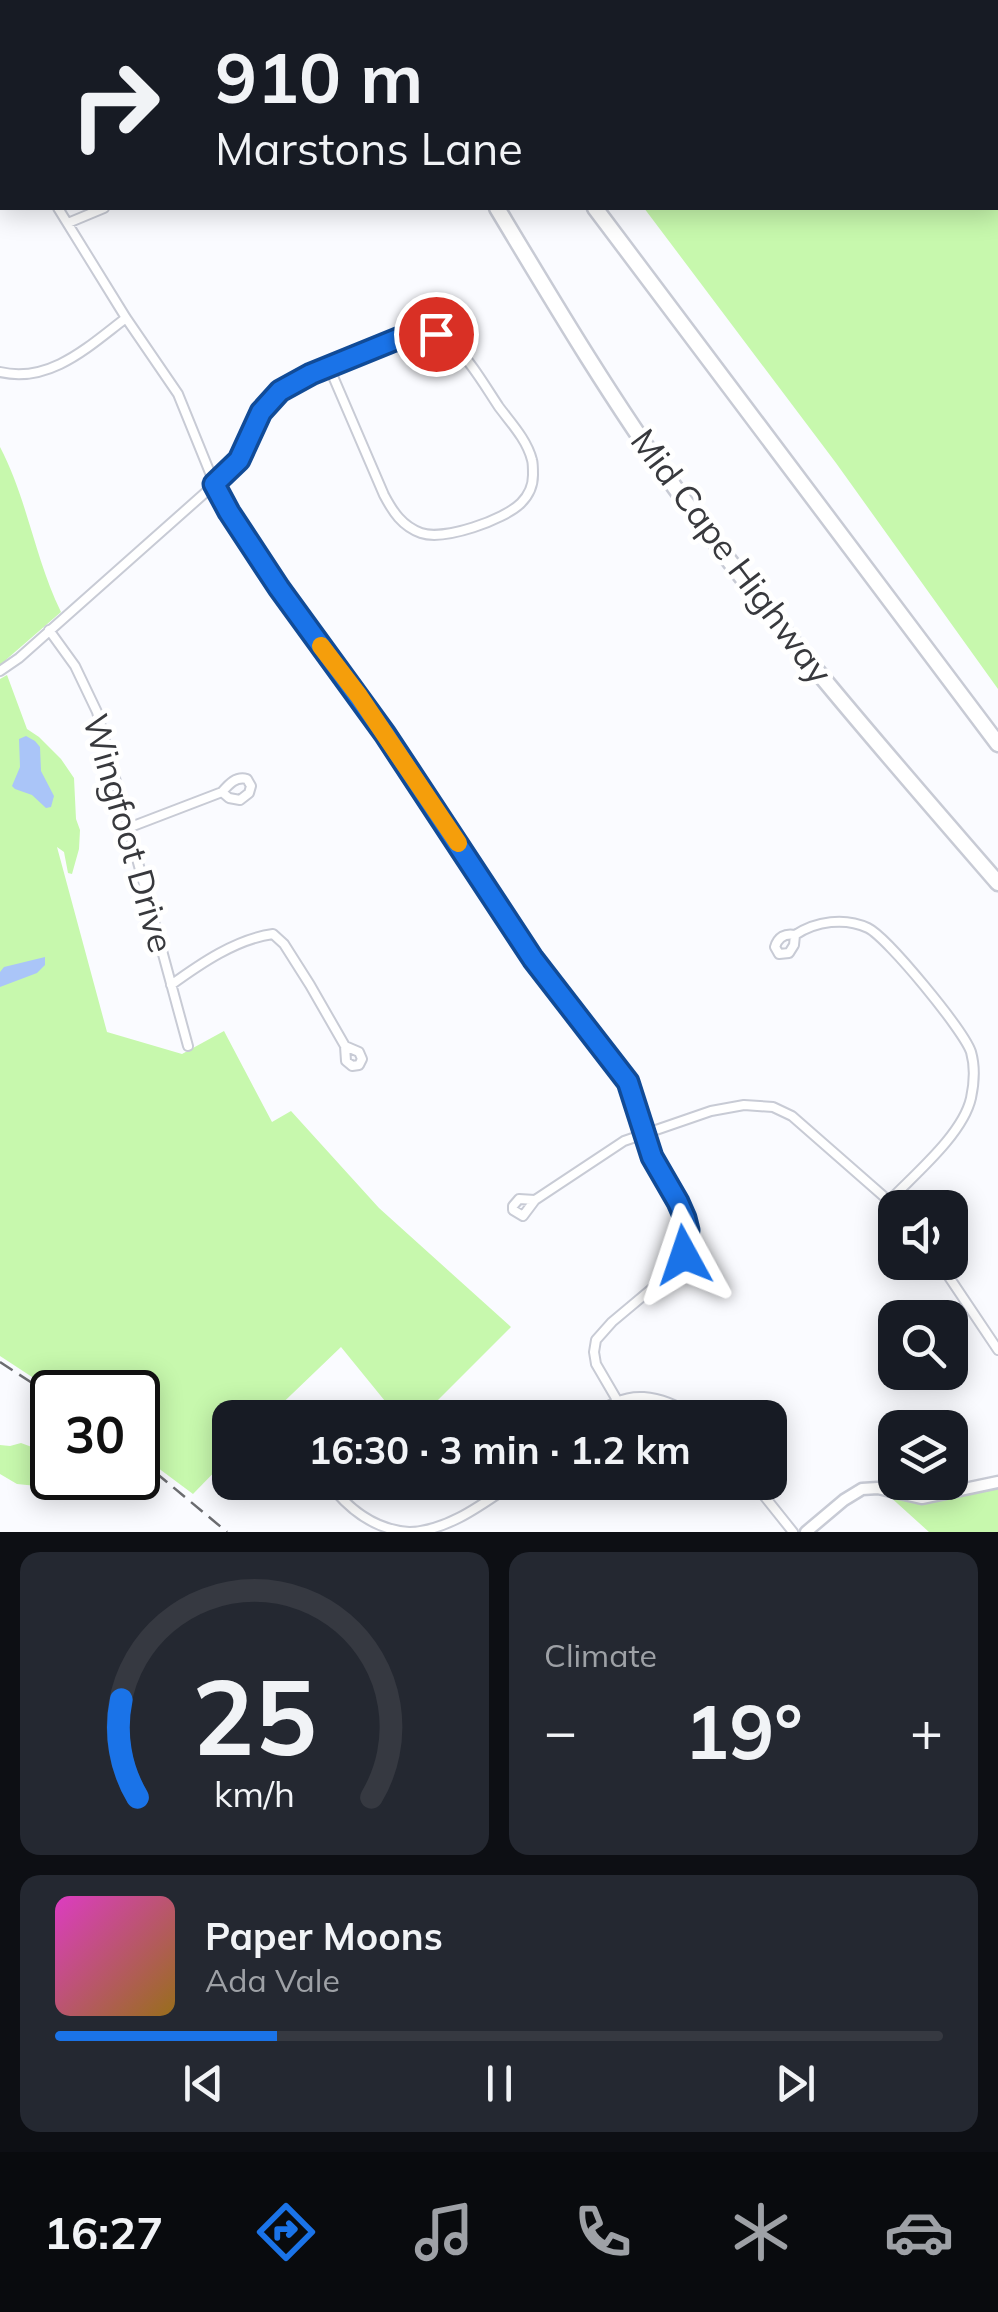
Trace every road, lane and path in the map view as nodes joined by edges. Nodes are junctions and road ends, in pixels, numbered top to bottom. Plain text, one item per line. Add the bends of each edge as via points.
1 (59, 210) edge
2 (99, 210) edge
3 (499, 210) edge
4 (597, 210) edge
5 (68, 223) junction
6 (126, 318) junction
7 (329, 367) junction
8 (0, 372) edge
9 (214, 484) junction
10 (49, 630) junction
11 (0, 671) edge
12 (998, 744) edge
13 (222, 792) dead end
14 (128, 828) junction
15 (998, 882) edge
16 (795, 935) dead end
17 (172, 986) junction
18 (188, 1046) dead end
19 (345, 1046) dead end
20 (645, 1132) junction
21 (879, 1190) edge
22 (900, 1190) edge
23 (536, 1200) dead end
24 (951, 1280) edge
25 (998, 1350) edge
26 (617, 1400) joint
27 (658, 1400) edge
28 (998, 1482) edge
29 (348, 1500) edge
30 (485, 1500) edge
31 (768, 1500) edge
32 (410, 1532) edge
33 (793, 1532) edge
34 (806, 1532) edge

1 - 5 street
2 - 5 street
3 - 15 highway, Mid Cape Highway via 580,346 709,534
4 - 12 highway
5 - 6 street
6 - 8 street via 63,364 28,374
6 - 9 street via 178,394
7 - 7 street via 412,333 447,338 532,459 524,500 453,533 410,528 384,495
7 - 9 street via 290,384 266,404 239,460
9 - 10 street
9 - 20 street via 533,959 621,1071
10 - 11 street
10 - 14 street, Wingfoot Drive via 89,692
13 - 14 street
14 - 17 street, Wingfoot Drive
16 - 22 street via 828,922 868,928 967,1042 974,1064 966,1112
17 - 18 street, Wingfoot Drive
17 - 19 street via 236,945 273,934
20 - 21 street via 722,1108 773,1107 802,1123
20 - 23 street
20 - 26 street via 685,1218 687,1242 673,1271 596,1340 596,1364
24 - 25 street
26 - 27 street
28 - 34 street via 928,1498 862,1489
29 - 32 street via 367,1520
30 - 32 street via 446,1524
31 - 33 street

